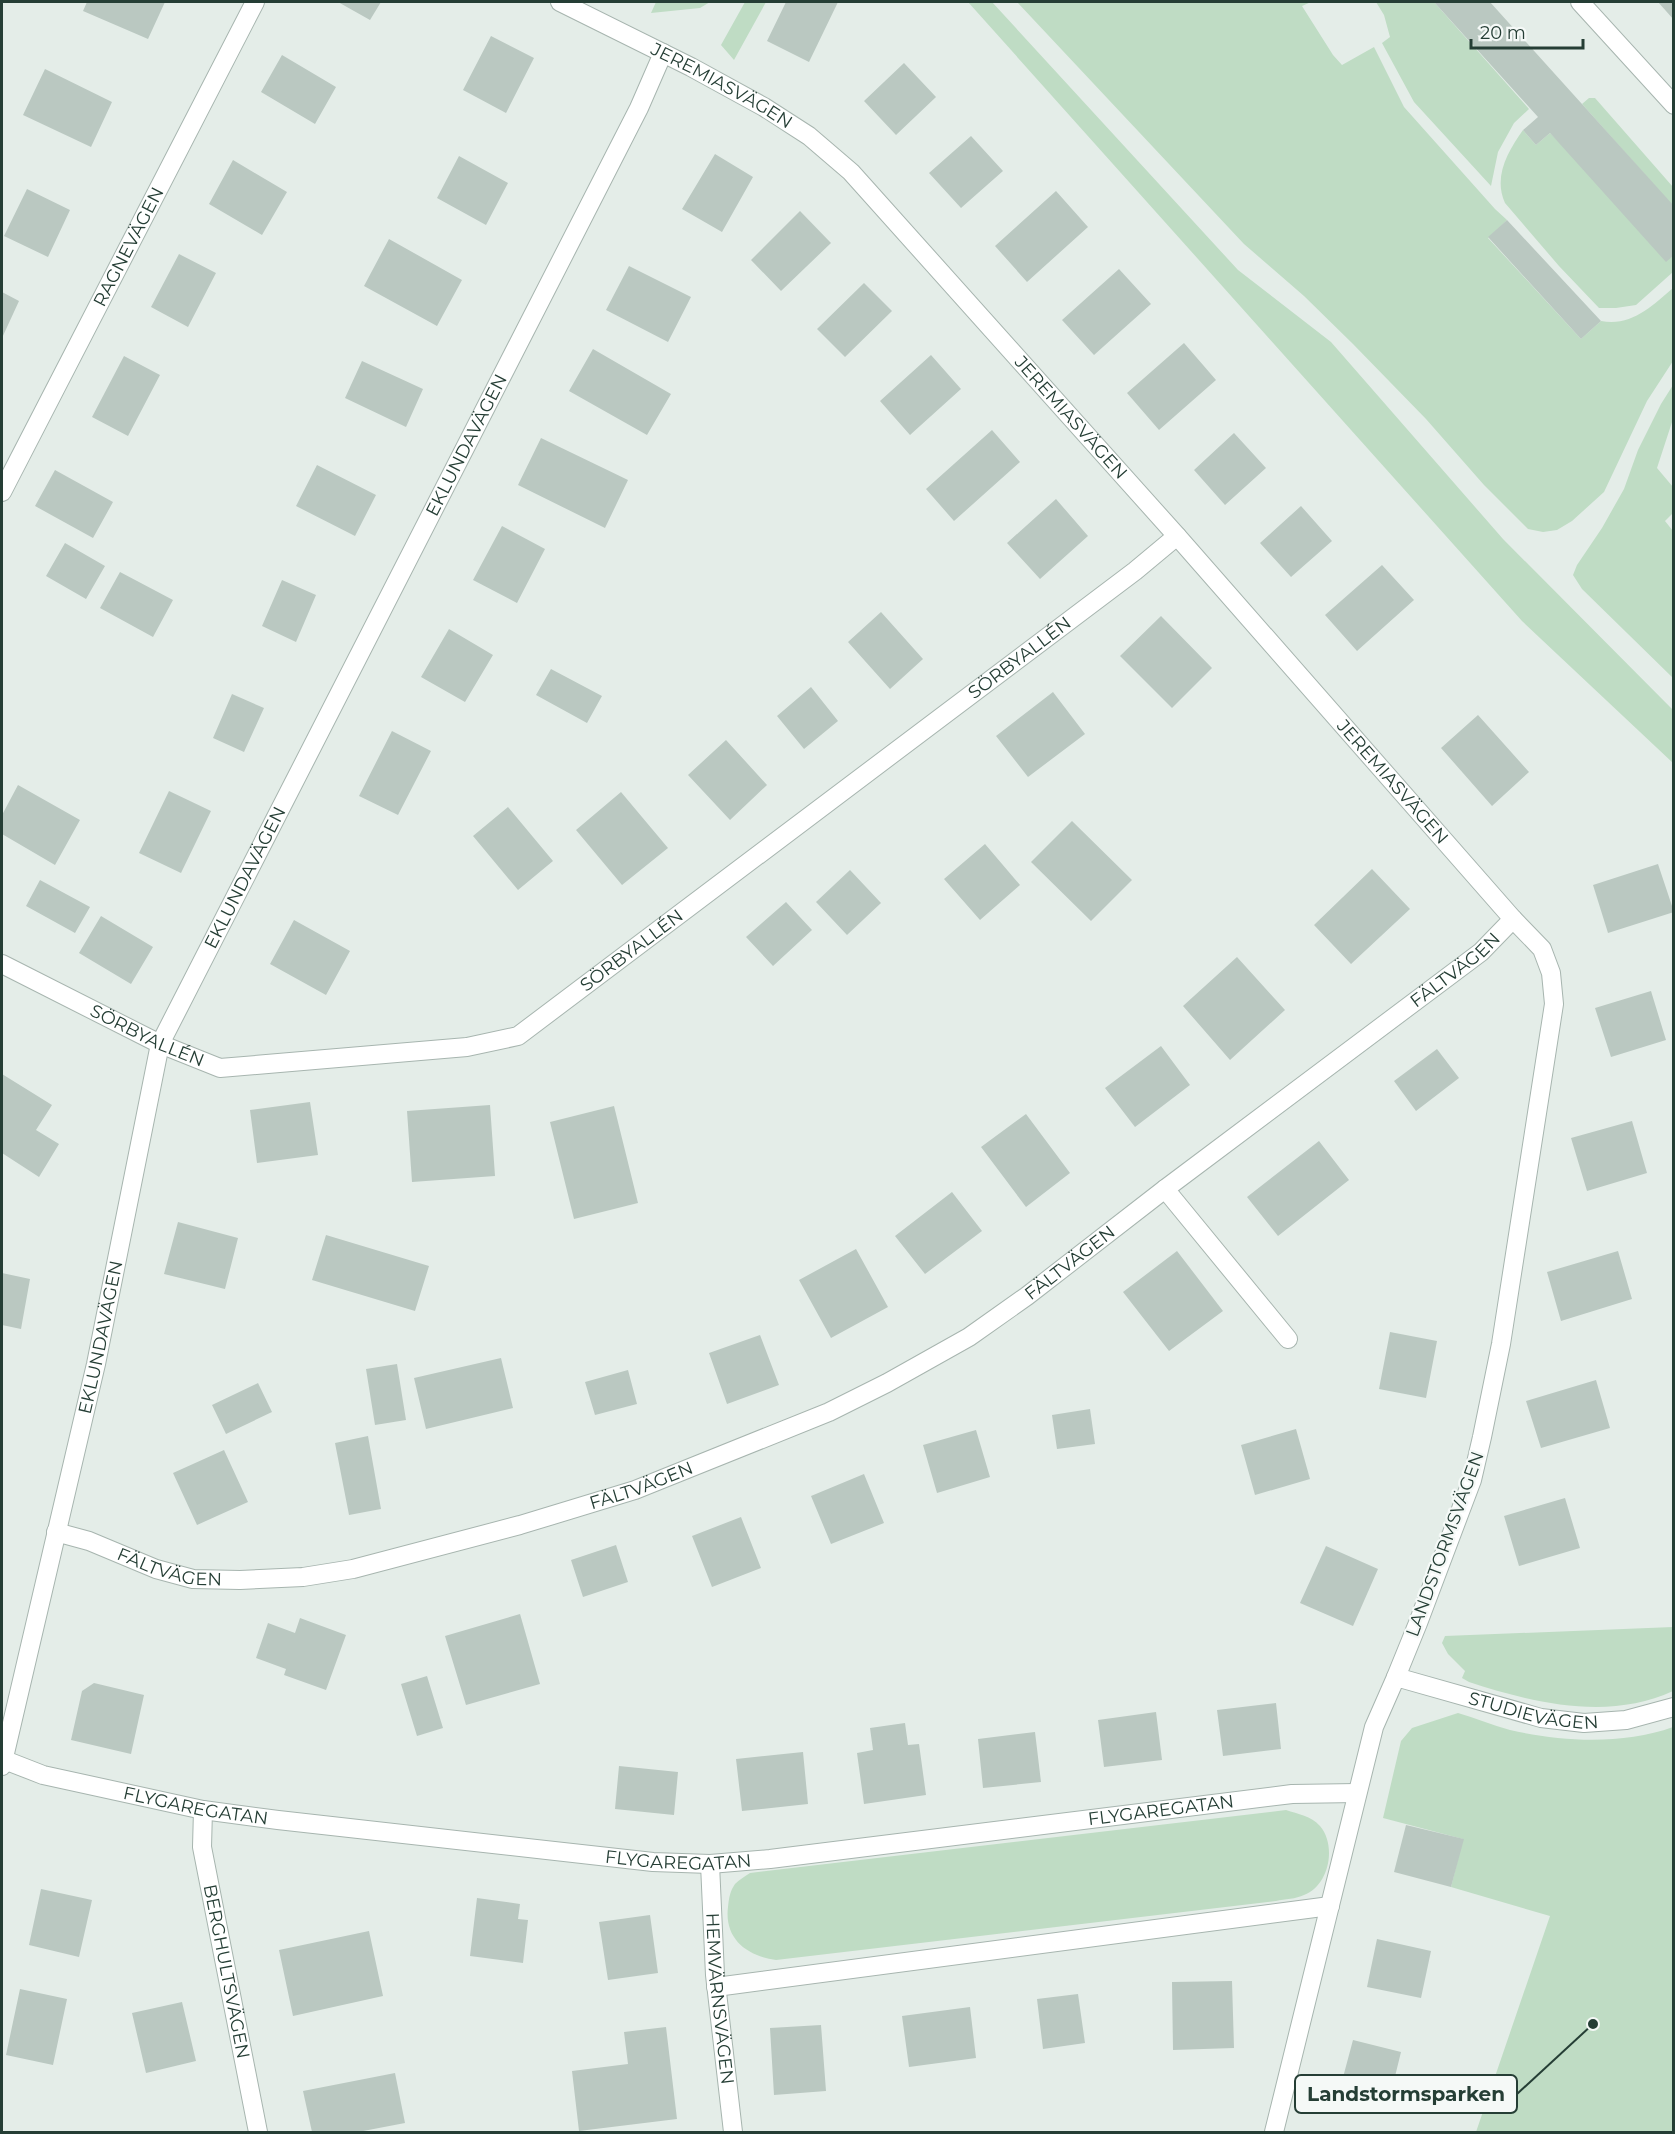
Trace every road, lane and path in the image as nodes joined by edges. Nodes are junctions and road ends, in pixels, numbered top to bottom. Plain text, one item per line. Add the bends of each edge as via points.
1 (255, 2) edge
2 (560, 2) edge
3 (1580, 2) edge
4 (663, 53) junction
5 (1674, 105) edge
6 (2, 492) edge
7 (1177, 536) junction
8 (1513, 920) junction
9 (2, 964) edge
10 (160, 1044) junction
11 (1165, 1189) junction
12 (1288, 1339) dead end
13 (56, 1532) junction
14 (1396, 1677) junction
15 (1674, 1707) edge
16 (2, 1762) edge
17 (1357, 1793) junction
18 (203, 1810) junction
19 (710, 1864) junction
20 (1330, 1906) junction
21 (716, 1987) junction
22 (258, 2133) edge
23 (733, 2133) edge
24 (1274, 2133) edge

1 - 6 street, RAGNEVÄGEN
2 - 4 street, JEREMIASVÄGEN
3 - 5 street
4 - 7 street, JEREMIASVÄGEN via 764,107 809,136 852,172
4 - 10 street, EKLUNDAVÄGEN via 639,108
7 - 8 street, JEREMIASVÄGEN
7 - 10 street, SÖRBYALLÉN via 1135,572 518,1036 467,1047 220,1068
8 - 11 street, FÄLTVÄGEN via 1481,952
8 - 14 street, LANDSTORMSVÄGEN via 1542,949 1551,973 1554,1004 1547,1051 1501,1344 1472,1480
9 - 10 street, SÖRBYALLÉN
10 - 13 street, EKLUNDAVÄGEN via 96,1364
11 - 12 street
11 - 13 street, FÄLTVÄGEN via 969,1337 829,1412 635,1490 353,1569 303,1577 193,1579
13 - 16 street, EKLUNDAVÄGEN
14 - 15 street, STUDIEVÄGEN via 1541,1718 1584,1723 1626,1720
14 - 17 street, LANDSTORMSVÄGEN via 1374,1727
16 - 18 street, FLYGAREGATAN via 43,1775
17 - 19 street, FLYGAREGATAN via 1292,1794
17 - 20 street, LANDSTORMSVÄGEN
18 - 19 street, FLYGAREGATAN via 653,1862
18 - 22 street, BERGHULTSVÄGEN via 202,1847
19 - 21 street, HEMVÄRNSVÄGEN
20 - 21 street
20 - 24 street, LANDSTORMSVÄGEN
21 - 23 street, HEMVÄRNSVÄGEN

